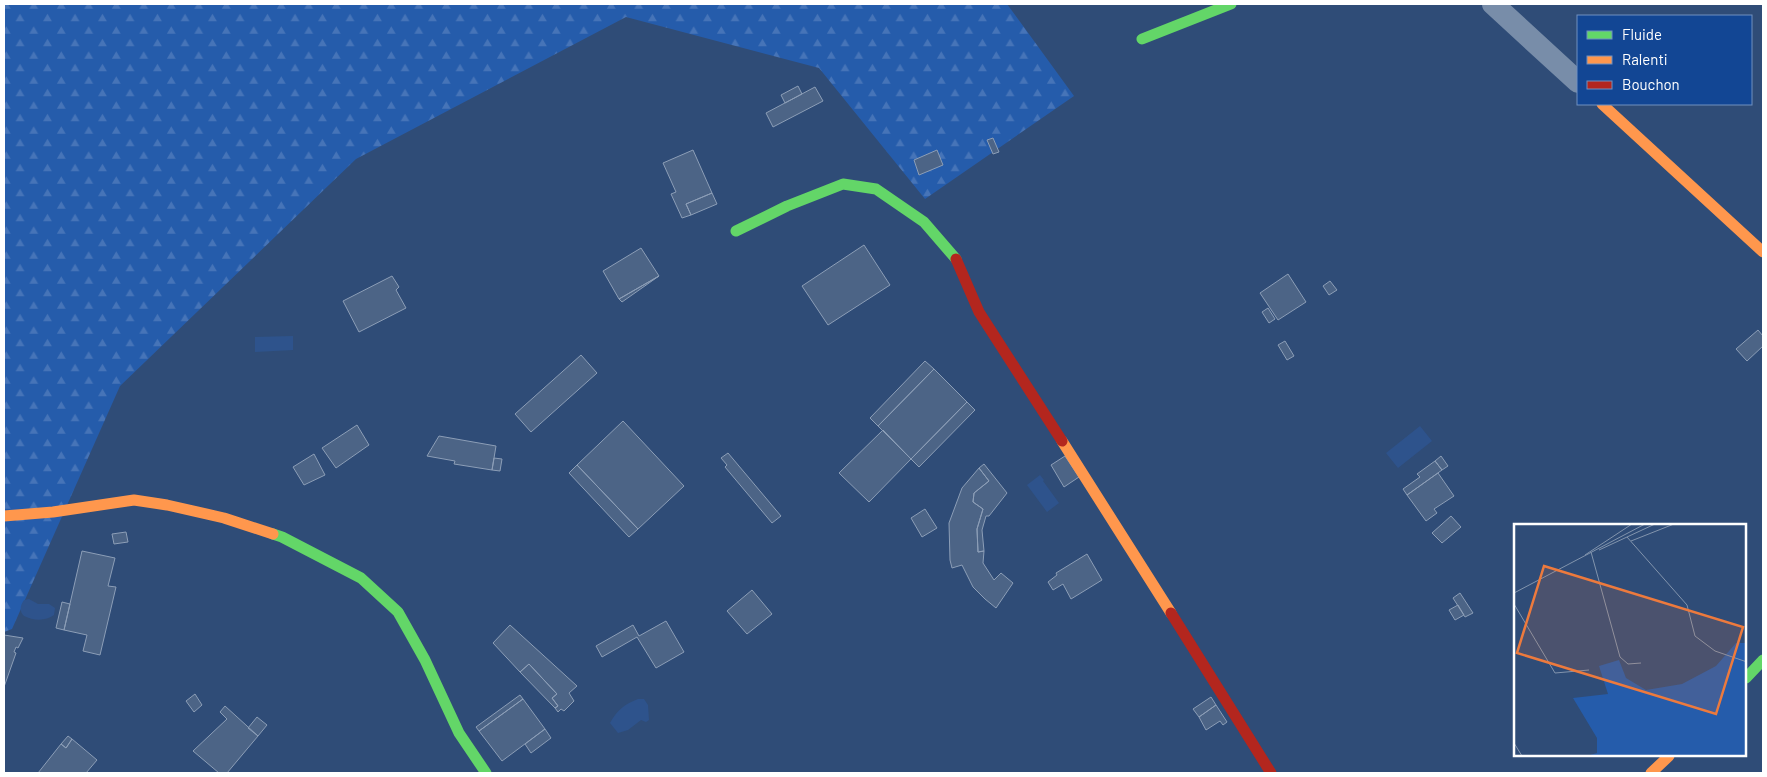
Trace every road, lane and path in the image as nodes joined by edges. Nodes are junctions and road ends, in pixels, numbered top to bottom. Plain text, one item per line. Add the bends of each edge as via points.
1 (1231, 4) edge
2 (1493, 4) edge
3 (1142, 39) dead end
4 (1577, 81) edge
5 (1603, 105) edge
6 (736, 232) dead end
7 (1763, 252) edge
8 (4, 516) edge
9 (1763, 660) edge
10 (1747, 677) edge
11 (1668, 757) edge
12 (486, 773) edge
13 (1271, 773) edge
14 (1652, 773) edge

1 - 3 street
2 - 4 street
5 - 7 street
6 - 13 street via 787,206 843,184 876,189 924,222 957,262 979,312
8 - 12 street via 134,500 167,505 224,518 282,537 361,578 398,612 460,733
9 - 10 street
11 - 14 street

